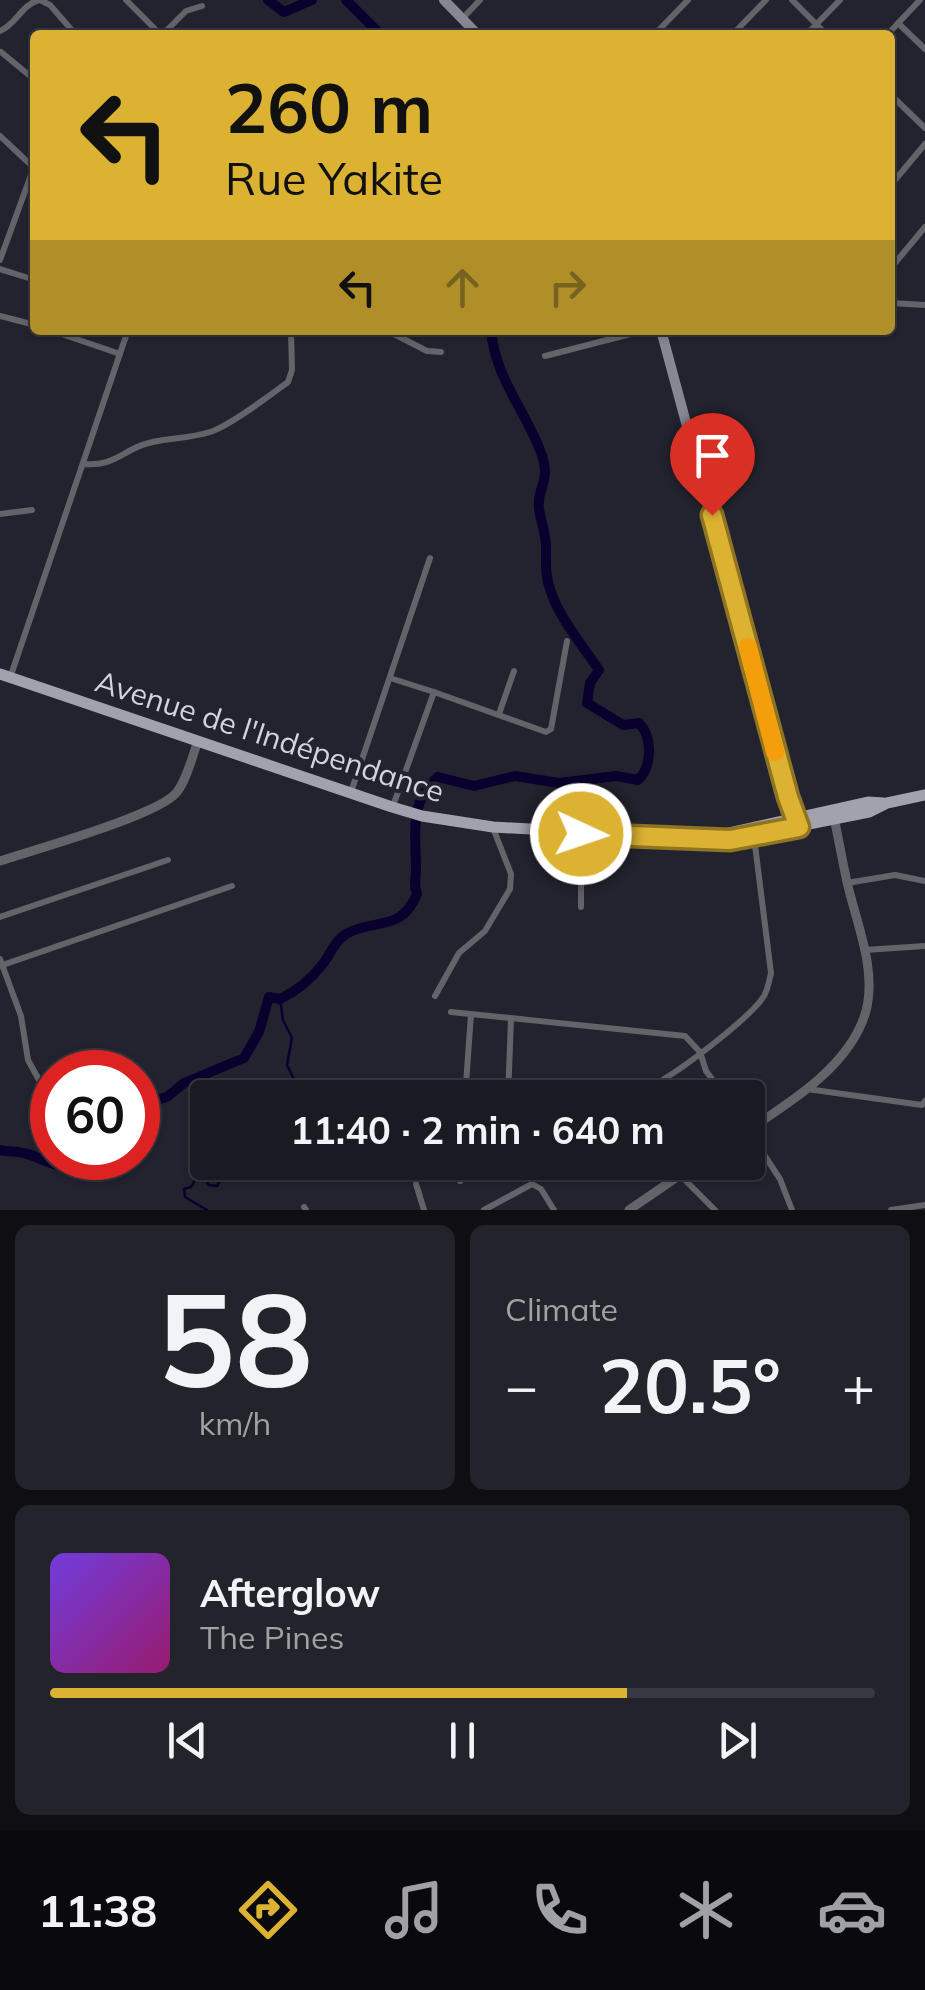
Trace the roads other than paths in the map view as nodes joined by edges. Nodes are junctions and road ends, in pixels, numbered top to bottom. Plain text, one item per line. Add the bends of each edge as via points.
1 (39, 0) edge
2 (126, 0) edge
3 (444, 0) edge
4 (480, 0) edge
5 (688, 0) edge
6 (766, 0) edge
7 (792, 0) edge
8 (840, 0) edge
9 (920, 0) edge
10 (202, 6) dead end
11 (462, 18) junction
12 (898, 23) junction
13 (815, 25) junction
14 (72, 30) edge
15 (156, 30) edge
16 (166, 30) edge
17 (473, 30) edge
18 (659, 30) edge
19 (737, 30) edge
20 (810, 30) edge
21 (820, 30) edge
22 (892, 30) edge
23 (0, 31) edge
24 (925, 49) edge
25 (1, 52) edge
26 (30, 76) edge
27 (895, 99) edge
28 (925, 128) edge
29 (0, 136) edge
30 (925, 144) edge
31 (30, 163) edge
32 (30, 178) edge
33 (895, 180) edge
34 (925, 228) edge
35 (0, 260) edge
36 (895, 263) edge
37 (0, 269) edge
38 (30, 278) edge
39 (895, 303) edge
40 (925, 304) edge
41 (0, 316) edge
42 (30, 324) edge
43 (65, 335) edge
44 (126, 335) edge
45 (291, 335) edge
46 (396, 335) edge
47 (626, 335) edge
48 (662, 335) edge
49 (441, 352) dead end
50 (120, 354) junction
51 (544, 356) dead end
52 (83, 464) junction
53 (32, 510) dead end
54 (0, 514) edge
55 (430, 558) dead end
56 (567, 641) dead end
57 (514, 671) dead end
58 (5, 676) edge
59 (390, 678) junction
60 (434, 692) junction
61 (499, 714) junction
62 (198, 741) junction
63 (351, 793) junction
64 (925, 795) edge
65 (392, 807) junction
66 (834, 815) junction
67 (792, 824) junction
68 (492, 827) junction
69 (581, 834) junction
70 (754, 837) junction
71 (708, 838) junction
72 (168, 860) dead end
73 (0, 861) edge
74 (925, 881) edge
75 (847, 882) junction
76 (232, 886) dead end
77 (581, 907) dead end
78 (0, 917) edge
79 (925, 946) edge
80 (864, 950) junction
81 (1, 964) edge
82 (435, 996) dead end
83 (451, 1012) dead end
84 (471, 1014) junction
85 (511, 1018) junction
86 (700, 1052) junction
87 (30, 1064) edge
88 (664, 1079) dead end
89 (466, 1080) edge
90 (509, 1080) edge
91 (713, 1080) edge
92 (806, 1088) junction
93 (925, 1101) edge
94 (765, 1118) edge
95 (765, 1156) edge
96 (673, 1180) edge
97 (685, 1180) edge
98 (416, 1184) dead end
99 (925, 1205) edge
100 (424, 1210) edge
101 (484, 1210) edge
102 (554, 1210) edge
103 (629, 1210) edge
104 (715, 1210) edge
105 (792, 1210) edge
106 (891, 1210) edge

1 - 14 street
1 - 23 street
2 - 15 street
3 - 11 main road
4 - 11 street
5 - 18 street
6 - 19 street
7 - 13 street
8 - 13 street
9 - 12 street
10 - 16 street
11 - 17 main road
12 - 22 street
12 - 24 street
13 - 20 street
13 - 21 street
25 - 26 street
27 - 28 street
29 - 31 street
30 - 33 street
32 - 35 street
34 - 36 street
37 - 38 street
39 - 40 street
41 - 42 street
43 - 50 street
44 - 50 street
45 - 52 street via 288,382 224,426 134,448 100,466
46 - 49 street
47 - 51 street
48 - 67 main road
50 - 52 street
52 - 58 street
53 - 54 street
55 - 59 street
56 - 61 street via 551,729
57 - 61 street
58 - 62 main road, Avenue de l'Indépendance
59 - 60 street
59 - 63 street
60 - 61 street
60 - 65 street
62 - 63 main road, Avenue de l'Indépendance
62 - 73 street via 168,801
63 - 65 main road, Avenue de l'Indépendance
64 - 66 main road, Avenue de l'Indépendance via 868,802
65 - 68 main road, Avenue de l'Indépendance
66 - 67 main road, Avenue de l'Indépendance
66 - 75 street
67 - 70 main road, Avenue de l'Indépendance
67 - 71 main road, Avenue de l'Indépendance
68 - 69 main road, Avenue de l'Indépendance
68 - 82 street via 511,874 510,890 485,931 459,953
69 - 71 main road, Avenue de l'Indépendance
69 - 77 street
70 - 71 main road, Avenue de l'Indépendance
70 - 86 street via 768,985 753,1009
72 - 78 street
74 - 75 street via 895,875
75 - 80 street
76 - 81 street
79 - 80 street
80 - 92 street via 869,987 861,1025
81 - 87 street
83 - 84 street
84 - 85 street
84 - 89 street
85 - 86 street via 686,1036
85 - 90 street
86 - 88 street
86 - 91 street
92 - 93 street
92 - 94 street
95 - 105 street
96 - 103 street
97 - 104 street
98 - 100 street
99 - 106 street
101 - 102 street via 532,1184

